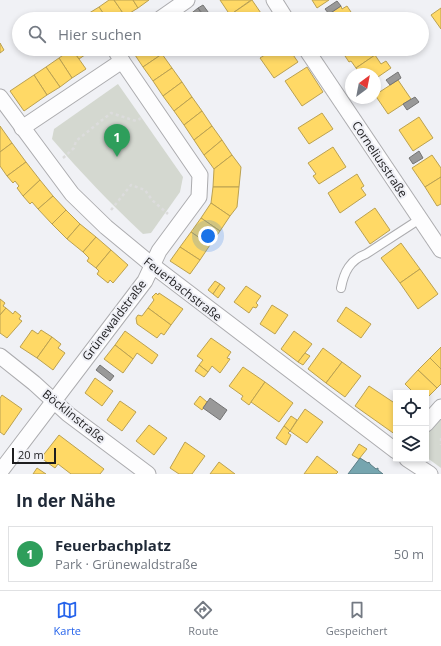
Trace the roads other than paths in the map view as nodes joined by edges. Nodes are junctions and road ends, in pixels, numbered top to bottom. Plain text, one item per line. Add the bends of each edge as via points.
1 (187, 0) edge
2 (274, 0) edge
3 (170, 12) edge
4 (282, 12) edge
5 (119, 56) edge
6 (121, 56) edge
7 (311, 56) edge
8 (0, 97) edge
9 (22, 128) junction
10 (420, 219) junction
11 (441, 250) edge
12 (152, 265) junction
13 (341, 288) dead end
14 (0, 356) edge
15 (53, 401) junction
16 (441, 407) edge
17 (429, 421) edge
18 (393, 449) edge
19 (412, 462) edge
20 (0, 472) edge
21 (148, 474) edge
22 (430, 474) edge

1 - 3 street
2 - 4 street
5 - 9 street
6 - 12 street, Grünewaldstraße via 200,175 199,197 159,251
7 - 10 street, Corneliusstraße
8 - 9 street, Feuerbachstraße
9 - 12 street, Feuerbachstraße via 72,194 106,227
10 - 11 street, Corneliusstraße
10 - 13 lane via 366,254 356,257 343,274
12 - 15 street, Grünewaldstraße via 145,281
12 - 18 street, Feuerbachstraße
14 - 15 street, Böcklinstraße
15 - 20 street, Grünewaldstraße
15 - 21 street, Böcklinstraße
16 - 17 street
19 - 22 street

